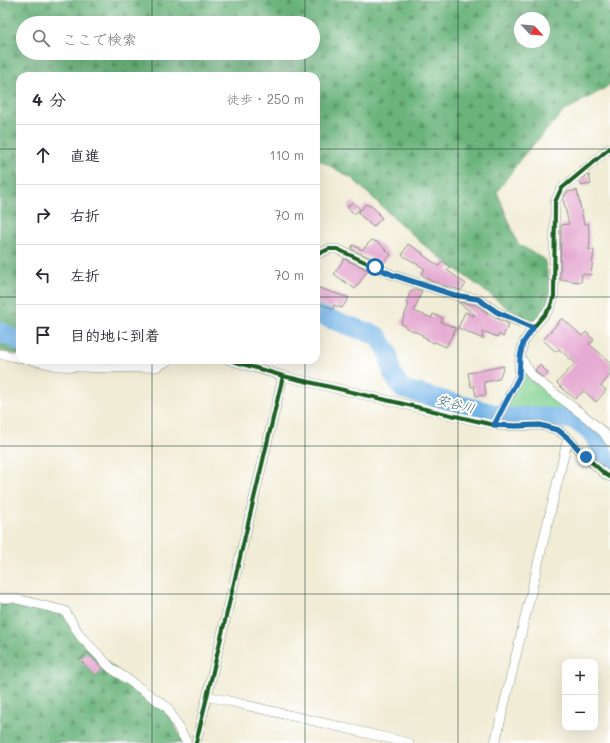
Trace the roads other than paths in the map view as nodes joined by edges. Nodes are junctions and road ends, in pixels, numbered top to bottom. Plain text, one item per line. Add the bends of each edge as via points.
1 (610, 148) edge
2 (320, 253) edge
3 (533, 328) junction
4 (0, 354) edge
5 (16, 357) edge
6 (520, 357) junction
7 (75, 364) edge
8 (162, 364) edge
9 (243, 364) edge
10 (284, 376) junction
11 (494, 424) junction
12 (568, 438) junction
13 (610, 442) edge
14 (610, 477) edge
15 (0, 598) edge
16 (208, 696) junction
17 (187, 743) edge
18 (196, 743) edge
19 (409, 743) edge
20 (495, 743) edge

1 - 3 street via 561,189 555,202 554,296 550,308
2 - 3 street via 329,248 337,249 393,275 454,295 478,299 497,312
3 - 6 street via 523,343
4 - 5 street
6 - 11 street via 519,377
6 - 13 street via 533,377 587,418
7 - 8 street via 105,368 156,367
9 - 10 street
10 - 11 street
10 - 16 street
11 - 12 street via 540,425 558,430
12 - 14 street
12 - 20 street
15 - 17 street via 13,598 65,611 81,637 110,668 167,707
16 - 18 street
16 - 19 street

